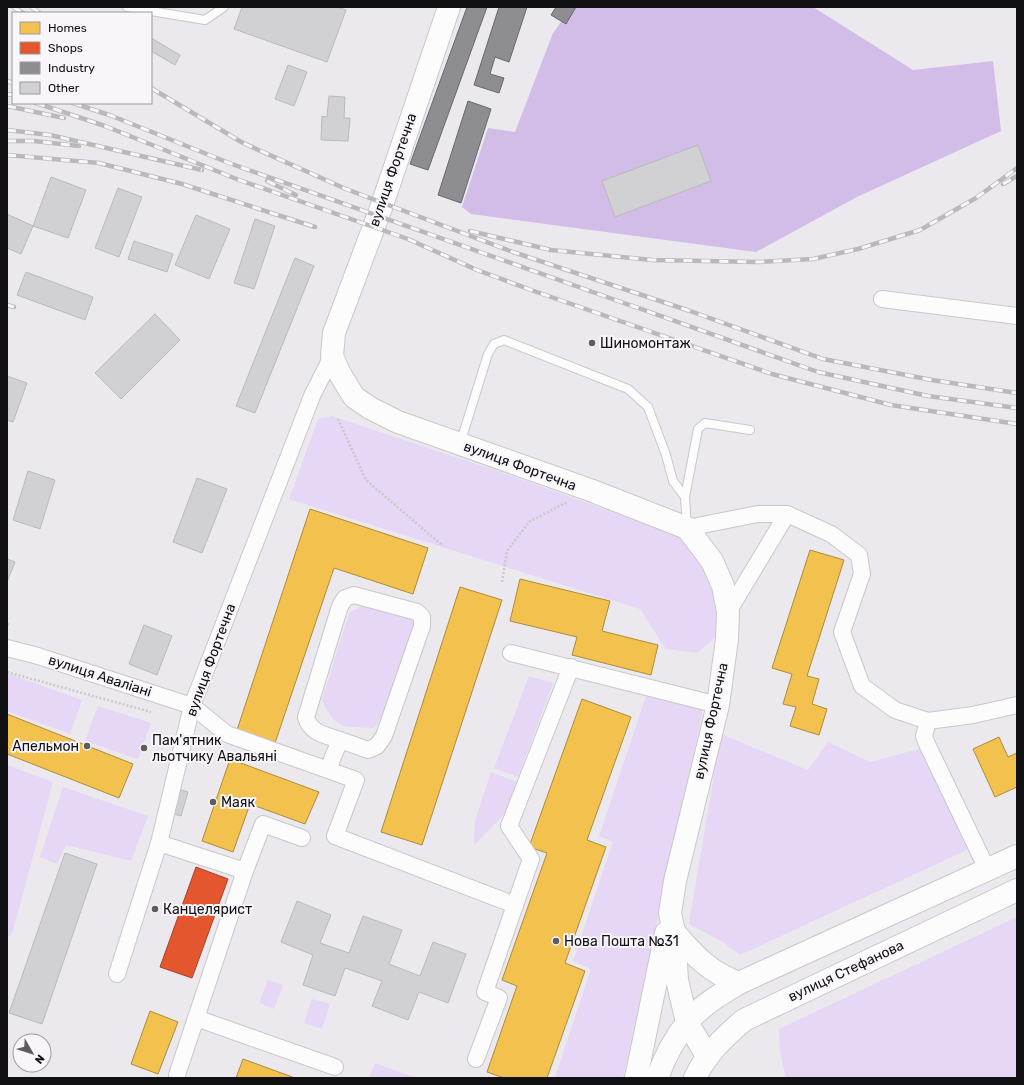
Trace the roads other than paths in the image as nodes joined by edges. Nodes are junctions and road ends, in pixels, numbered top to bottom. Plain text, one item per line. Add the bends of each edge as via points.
1 (127, 7) edge
2 (224, 7) edge
3 (449, 7) edge
4 (882, 300) dead end
5 (1017, 316) edge
6 (332, 356) junction
7 (750, 430) dead end
8 (460, 444) junction
9 (684, 497) junction
10 (787, 514) junction
11 (687, 528) junction
12 (728, 612) junction
13 (7, 648) edge
14 (511, 653) dead end
15 (571, 667) junction
16 (718, 705) junction
17 (1017, 705) edge
18 (192, 706) junction
19 (928, 721) junction
20 (340, 740) junction
21 (328, 769) junction
22 (302, 838) dead end
23 (159, 843) junction
24 (1017, 856) edge
25 (987, 869) junction
26 (245, 871) junction
27 (1017, 890) edge
28 (515, 905) junction
29 (672, 922) junction
30 (117, 974) dead end
31 (739, 983) junction
32 (196, 1018) junction
33 (687, 1022) junction
34 (707, 1056) junction
35 (476, 1059) dead end
36 (335, 1067) dead end
37 (178, 1075) dead end
38 (636, 1078) edge
39 (657, 1078) edge
40 (695, 1078) edge

1 - 2 lane via 205,20
3 - 6 street, вулиця Фортечна via 381,208 334,333
4 - 5 street
6 - 8 street, вулиця Фортечна via 354,396 370,408 398,422
6 - 18 street, вулиця Фортечна via 312,396
7 - 9 lane via 705,423 698,429
8 - 9 lane via 488,354 494,344 504,340 628,389 640,398 648,407 673,480
8 - 11 street, вулиця Фортечна
9 - 11 lane
10 - 11 street via 758,514
10 - 12 street
10 - 19 street via 831,534 858,555 862,574 842,632 862,686 895,710
11 - 12 street, вулиця Фортечна via 712,561 723,586
12 - 16 street, вулиця Фортечна
13 - 18 street, вулиця Аваліані
14 - 15 street
15 - 16 street
15 - 28 street via 509,826 531,859
16 - 29 street, вулиця Фортечна via 675,881
17 - 19 street via 973,715
18 - 21 street via 227,734
18 - 23 street, вулиця Фортечна
19 - 25 street via 924,736 926,742
20 - 20 street via 368,750 377,746 384,736 422,626 422,617 417,612 354,595 345,598 340,606 306,717 312,730
20 - 21 street
21 - 28 street via 356,780 335,836
22 - 26 street via 263,824
23 - 26 street
23 - 30 street, вулиця Фортечна
24 - 25 street
25 - 31 street
26 - 32 street
27 - 34 street, вулиця Стефанова via 744,1020
28 - 35 street via 485,992 499,998
29 - 31 street via 701,961 720,976
29 - 33 street, вулиця Фортечна via 677,980
29 - 38 street
31 - 33 street via 715,998
32 - 36 street
32 - 37 street
33 - 34 street, вулиця Фортечна
33 - 39 street
34 - 40 street, вулиця Стефанова

